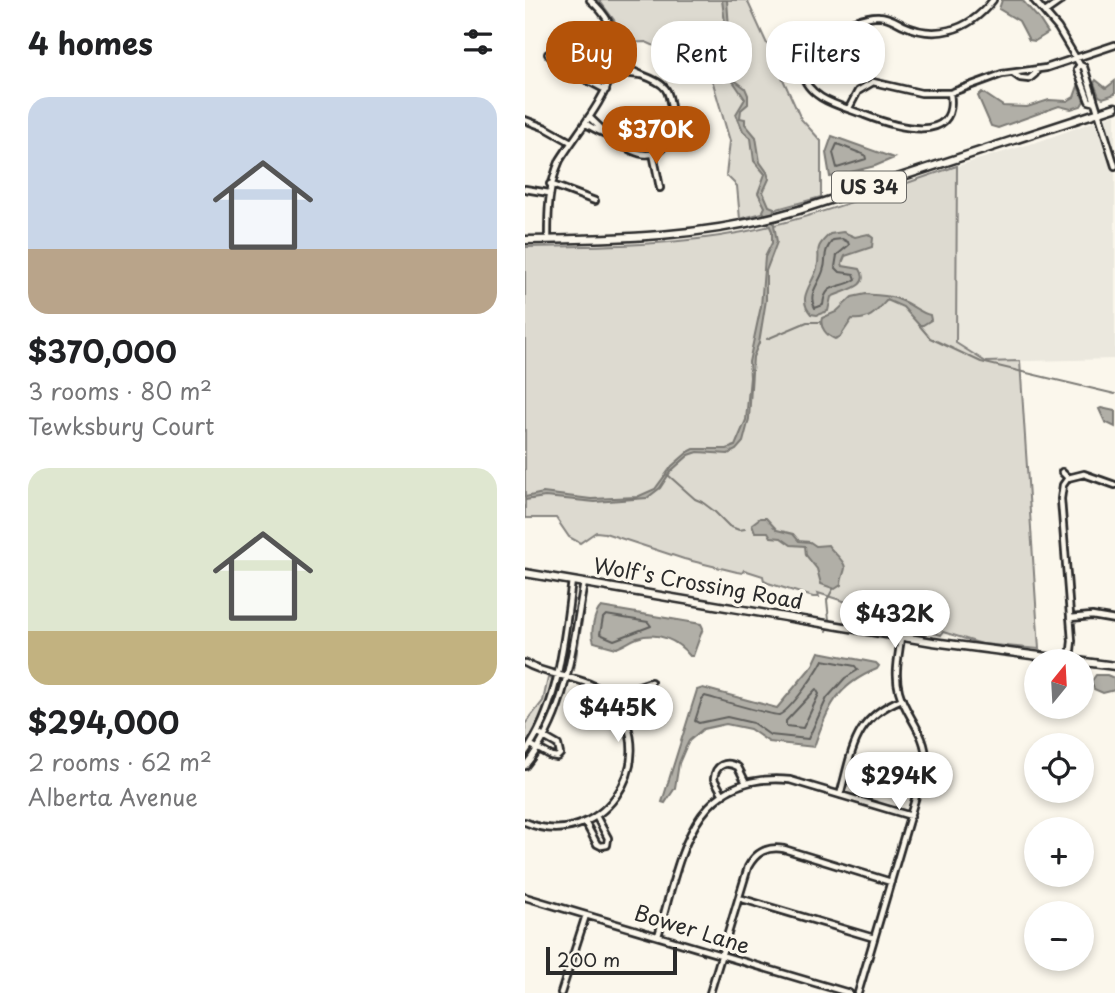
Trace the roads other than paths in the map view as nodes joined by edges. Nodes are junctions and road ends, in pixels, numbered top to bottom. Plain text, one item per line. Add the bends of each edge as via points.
1 (590, 0) edge
2 (993, 0) edge
3 (1034, 0) edge
4 (1062, 0) edge
5 (1045, 12) junction
6 (607, 21) edge
7 (859, 21) edge
8 (1115, 45) edge
9 (1077, 58) junction
10 (637, 73) edge
11 (637, 74) edge
12 (642, 75) junction
13 (594, 84) edge
14 (608, 84) edge
15 (807, 84) edge
16 (605, 90) junction
17 (950, 93) junction
18 (1115, 107) edge
19 (849, 108) junction
20 (1097, 113) junction
21 (589, 117) junction
22 (525, 120) edge
23 (585, 123) junction
24 (609, 135) junction
25 (571, 142) junction
26 (653, 153) junction
27 (1115, 166) edge
28 (550, 184) junction
29 (660, 188) dead end
30 (525, 190) edge
31 (549, 193) junction
32 (595, 201) dead end
33 (525, 240) edge
34 (548, 240) junction
35 (1062, 472) dead end
36 (1068, 478) junction
37 (1115, 485) edge
38 (525, 573) edge
39 (572, 581) junction
40 (584, 583) junction
41 (1070, 618) junction
42 (1115, 620) edge
43 (901, 637) junction
44 (1070, 649) edge
45 (1024, 655) edge
46 (525, 663) edge
47 (1094, 663) edge
48 (1115, 666) edge
49 (557, 674) junction
50 (568, 676) junction
51 (651, 682) dead end
52 (902, 699) junction
53 (614, 702) junction
54 (537, 733) junction
55 (544, 737) junction
56 (531, 744) junction
57 (538, 749) junction
58 (525, 753) edge
59 (525, 766) edge
60 (746, 783) junction
61 (723, 795) junction
62 (840, 795) junction
63 (596, 816) junction
64 (911, 816) junction
65 (525, 822) edge
66 (585, 822) junction
67 (891, 882) junction
68 (525, 897) edge
69 (739, 898) junction
70 (586, 915) junction
71 (658, 936) junction
72 (874, 938) junction
73 (721, 955) junction
74 (561, 993) edge
75 (710, 993) edge
76 (849, 993) edge
77 (858, 993) edge

1 - 6 street
2 - 7 street via 978,16 951,30 924,32 887,17
3 - 5 street
4 - 5 street
5 - 9 street
8 - 9 street
9 - 17 street via 991,77
9 - 20 street via 1077,69
10 - 12 street
11 - 12 street
12 - 26 street via 665,87 676,121 666,146
13 - 16 street
14 - 16 street
15 - 19 street via 824,99
16 - 21 street
17 - 19 street via 921,93 873,82 858,91
17 - 19 street via 946,118 929,128 889,124
18 - 20 main road, US 34
20 - 27 street
20 - 34 main road, US 34 via 758,222 664,236
21 - 23 street
21 - 24 street
22 - 25 street
23 - 24 street
23 - 25 street
24 - 26 street via 635,152
25 - 28 street
26 - 29 street
28 - 31 street
28 - 32 street
30 - 31 street
31 - 34 street
33 - 34 main road, US 34
35 - 36 street
36 - 37 street via 1084,474
36 - 41 street via 1061,493
38 - 39 main road, Wolf's Crossing Road
39 - 40 main road, Wolf's Crossing Road
39 - 49 street
40 - 43 main road, Wolf's Crossing Road
40 - 50 street
41 - 42 street
41 - 44 street
43 - 45 main road, Wolf's Crossing Road
43 - 52 street via 897,675
46 - 49 street
47 - 48 main road, Wolf's Crossing Road
49 - 50 street
49 - 54 street
50 - 53 street via 596,686
50 - 55 street
51 - 53 street
52 - 62 street via 876,712 862,727
52 - 64 street via 926,751
53 - 63 street via 630,735 630,767 620,793
54 - 55 street
54 - 56 street
55 - 57 street
55 - 57 street via 559,747 560,754 554,757
56 - 57 street
56 - 58 street
57 - 59 street
60 - 61 street
60 - 61 street via 738,767 722,764 714,779
60 - 62 street via 790,780
61 - 71 street via 699,815 691,830
62 - 64 street
63 - 66 street
63 - 66 street via 607,845 597,844
64 - 67 street
65 - 66 street via 552,829
67 - 69 street via 773,848 753,858
67 - 72 street
68 - 70 street, Bower Lane
69 - 72 street
69 - 73 street
70 - 71 street, Bower Lane
70 - 74 street
71 - 73 street, Bower Lane
72 - 77 street
73 - 75 street
73 - 76 street, Bower Lane

